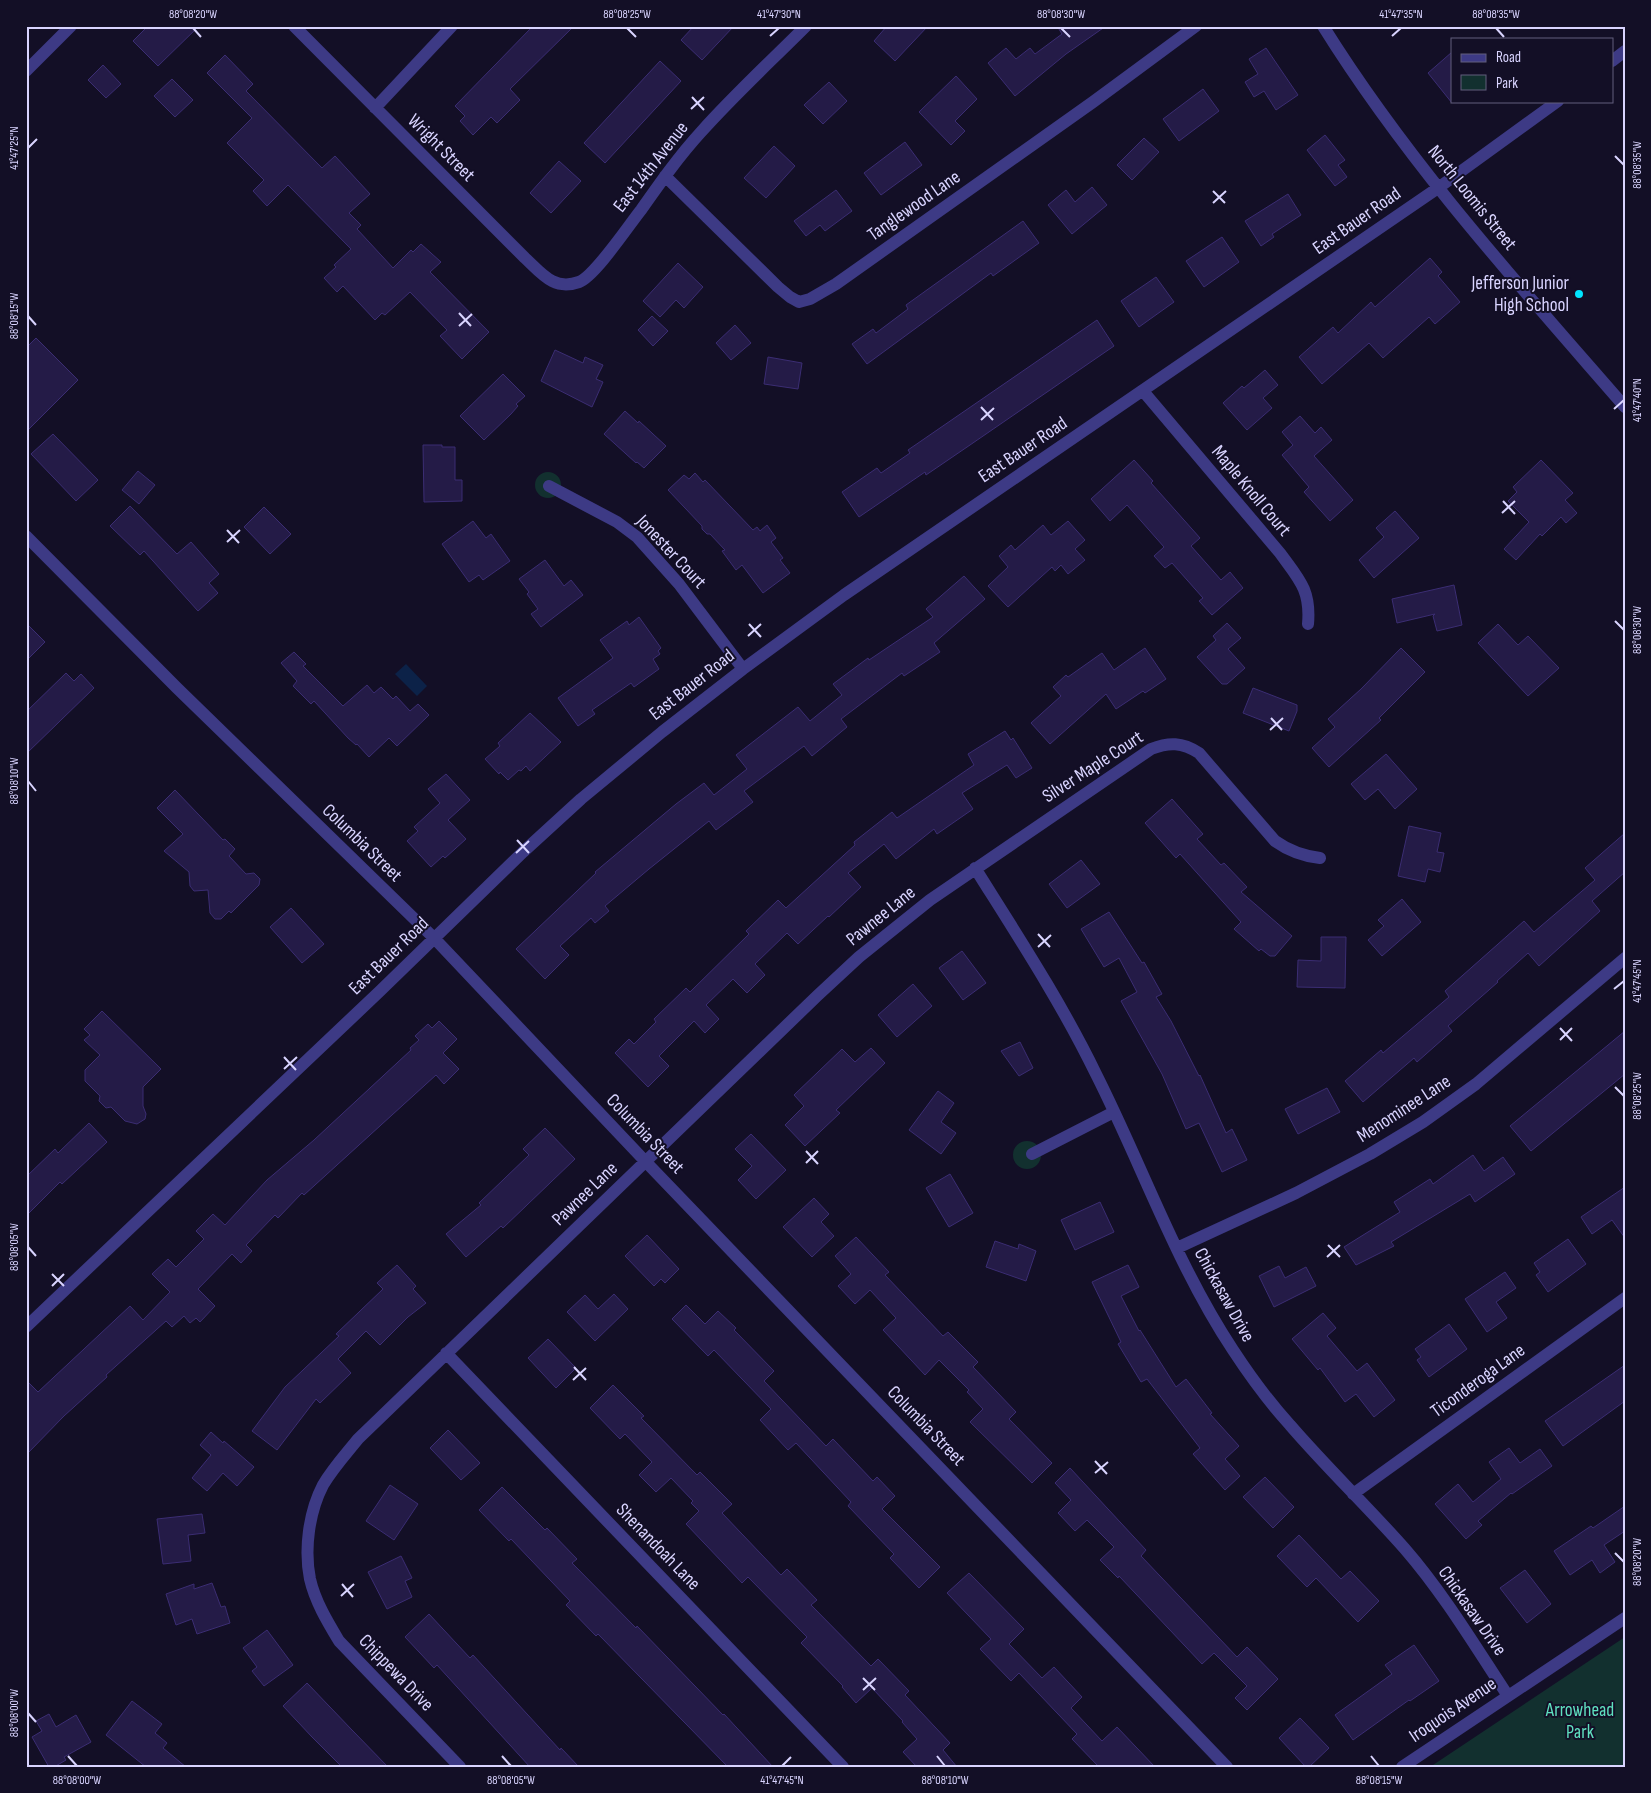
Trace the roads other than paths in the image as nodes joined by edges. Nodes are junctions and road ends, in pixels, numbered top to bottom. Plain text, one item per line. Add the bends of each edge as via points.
1 (71, 26) edge
2 (294, 26) edge
3 (452, 26) edge
4 (806, 26) edge
5 (1196, 26) edge
6 (1323, 26) edge
7 (1625, 51) edge
8 (1614, 59) edge
9 (26, 71) edge
10 (1557, 102) edge
11 (375, 108) junction
12 (665, 176) junction
13 (1438, 188) junction
14 (568, 285) joint
15 (1143, 391) junction
16 (1625, 407) edge
17 (550, 486) dead end
18 (26, 536) edge
19 (1308, 624) dead end
20 (743, 669) junction
21 (1320, 858) dead end
22 (975, 868) junction
23 (434, 938) junction
24 (1625, 958) edge
25 (1114, 1112) junction
26 (1032, 1154) dead end
27 (645, 1161) junction
28 (1177, 1248) junction
29 (1625, 1298) edge
30 (29, 1319) edge
31 (446, 1353) junction
32 (1353, 1494) junction
33 (316, 1599) joint
34 (1625, 1618) edge
35 (1508, 1696) junction
36 (460, 1767) edge
37 (843, 1767) edge
38 (1227, 1767) edge
39 (1402, 1767) edge

1 - 9 street
2 - 11 street, Wright Street
3 - 11 street
4 - 12 street, East 14th Avenue via 701,131
5 - 12 street, Tanglewood Lane via 954,202 810,299 799,302 784,292
6 - 13 street, North Loomis Street via 1349,69
7 - 8 street
10 - 13 street, East Bauer Road
11 - 14 street, Wright Street via 552,283
12 - 14 street, East 14th Avenue via 593,272 582,282
13 - 15 street, East Bauer Road
13 - 16 street, North Loomis Street
15 - 19 street, Maple Knoll Court via 1296,575 1308,600
15 - 20 street, East Bauer Road via 844,595
17 - 20 street, Jonester Court via 617,522 637,537 678,584
18 - 23 street, Columbia Street
20 - 23 street, East Bauer Road via 581,799
21 - 22 street, Silver Maple Court via 1296,853 1275,841 1199,753 1182,744 1164,744 1151,749
22 - 25 street, Chickasaw Drive via 1076,1034
22 - 27 street, Pawnee Lane via 859,957
23 - 27 street, Columbia Street
23 - 30 street, East Bauer Road
24 - 28 street, Menominee Lane via 1476,1084 1423,1122 1296,1193
25 - 26 street
25 - 28 street, Chickasaw Drive
27 - 31 street, Pawnee Lane
27 - 38 street, Columbia Street
28 - 32 street, Chickasaw Drive via 1214,1320 1256,1384
29 - 32 street, Ticonderoga Lane
31 - 33 street, Pawnee Lane via 358,1439 324,1484 316,1501 308,1554
31 - 37 street, Shenandoah Lane
32 - 35 street, Chickasaw Drive via 1438,1591
33 - 36 street, Chippewa Drive via 339,1641
34 - 35 street, Iroquois Avenue
35 - 39 street, Iroquois Avenue

